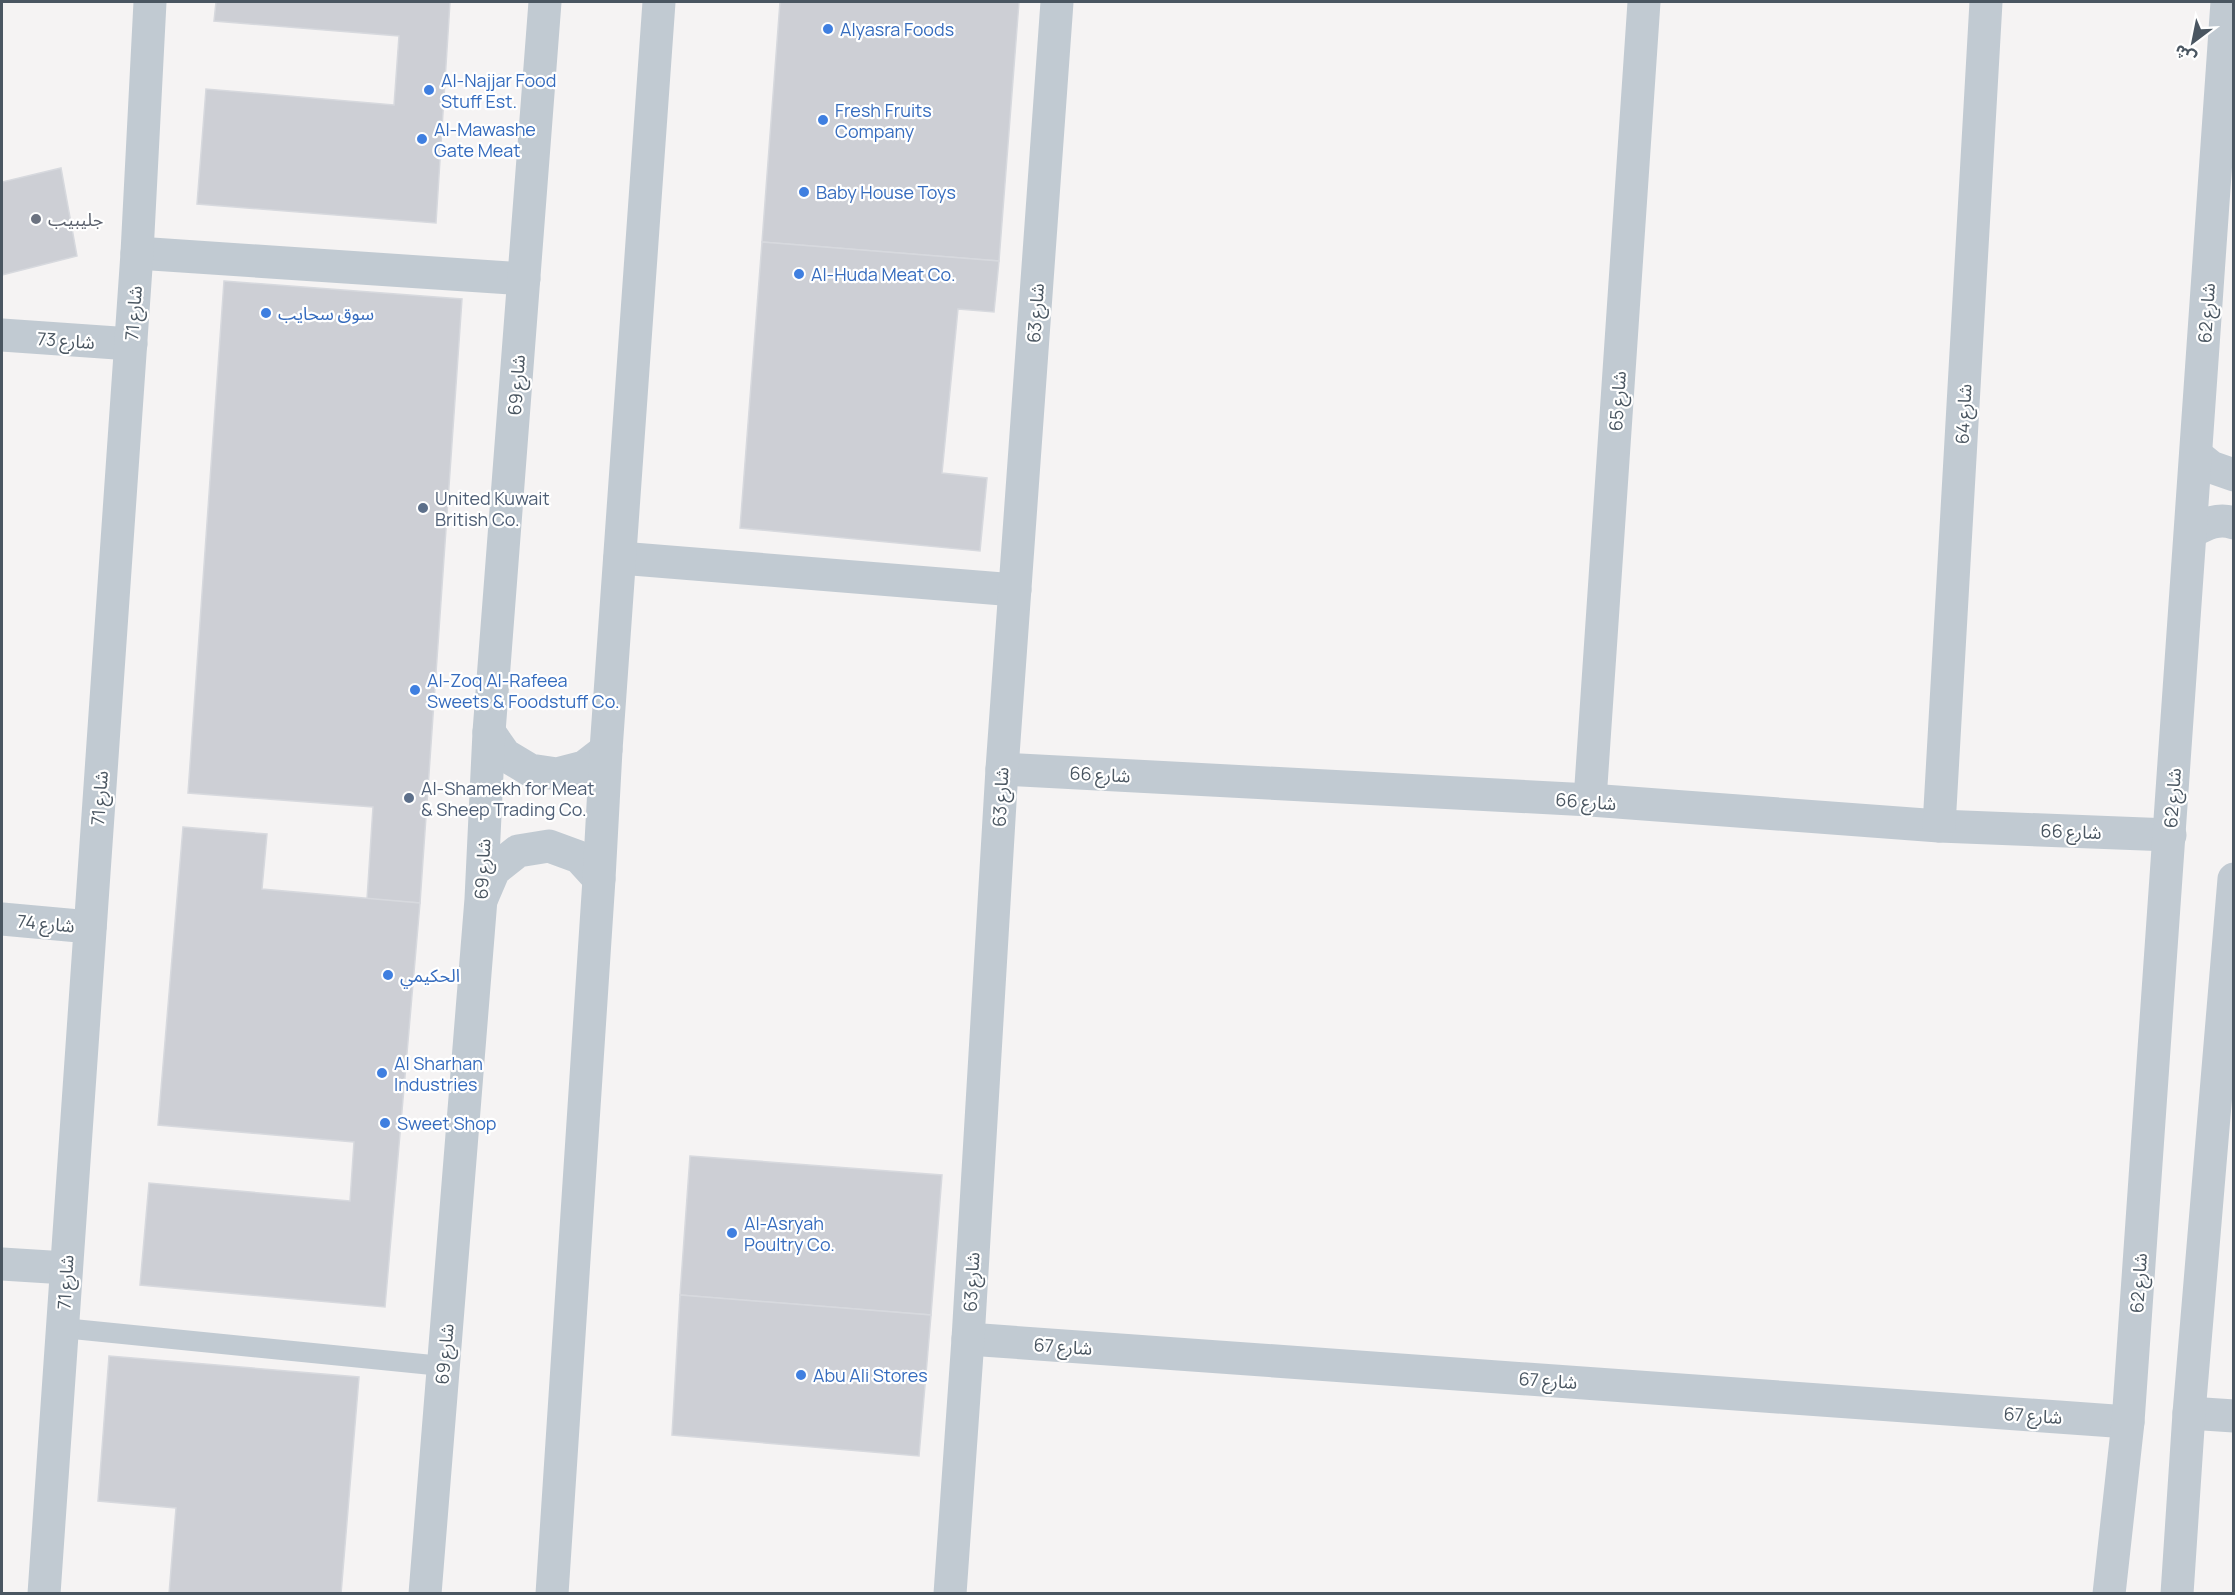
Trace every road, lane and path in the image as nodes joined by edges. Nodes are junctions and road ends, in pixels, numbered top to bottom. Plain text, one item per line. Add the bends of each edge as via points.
1 (150, 2) edge
2 (545, 2) edge
3 (659, 2) edge
4 (1058, 2) edge
5 (1644, 2) edge
6 (1986, 2) edge
7 (2228, 2) edge
8 (137, 253) junction
9 (524, 279) junction
10 (2, 335) edge
11 (130, 345) junction
12 (2196, 455) junction
13 (2234, 474) edge
14 (2234, 523) edge
15 (2191, 532) junction
16 (620, 558) junction
17 (1015, 590) junction
18 (489, 732) junction
19 (606, 750) junction
20 (1002, 769) junction
21 (1590, 800) junction
22 (1939, 826) junction
23 (2170, 835) junction
24 (599, 879) junction
25 (2234, 879) edge
26 (481, 899) junction
27 (2, 919) edge
28 (90, 927) junction
29 (2, 1264) edge
30 (66, 1268) junction
31 (63, 1328) junction
32 (968, 1339) junction
33 (442, 1366) junction
34 (2189, 1413) junction
35 (2234, 1416) edge
36 (2128, 1422) junction
37 (556, 1588) edge
38 (44, 1593) edge
39 (425, 1593) edge
40 (950, 1593) edge
41 (2109, 1593) edge
42 (2177, 1593) edge

1 - 8 street, شارع 71
2 - 9 street, شارع 69
3 - 16 street
4 - 17 street, شارع 63
5 - 21 street, شارع 65
6 - 22 street, شارع 64
7 - 12 street, شارع 62
8 - 9 street
8 - 11 street, شارع 71
9 - 18 street, شارع 69
10 - 11 street, شارع 73
11 - 28 street, شارع 71
12 - 13 street via 2211,467
12 - 15 street, شارع 62
14 - 15 street via 2208,522
15 - 23 street, شارع 62
16 - 17 street
16 - 19 street
17 - 20 street, شارع 63
18 - 19 street via 505,755 530,770 557,774 584,767
18 - 26 street, شارع 69
19 - 24 street
20 - 21 street, شارع 66
20 - 32 street, شارع 63
21 - 22 street, شارع 66
22 - 23 street, شارع 66
23 - 36 street, شارع 62
24 - 26 street via 579,856 549,846 518,851 494,870
24 - 37 street
25 - 34 street
26 - 33 street, شارع 69
27 - 28 street, شارع 74
28 - 30 street, شارع 71
29 - 30 street
30 - 31 street, شارع 71
31 - 33 lane
31 - 38 street, شارع 71
32 - 36 street, شارع 67
32 - 40 street, شارع 63
33 - 39 street, شارع 69
34 - 35 street
34 - 42 street
36 - 41 street, شارع 62

